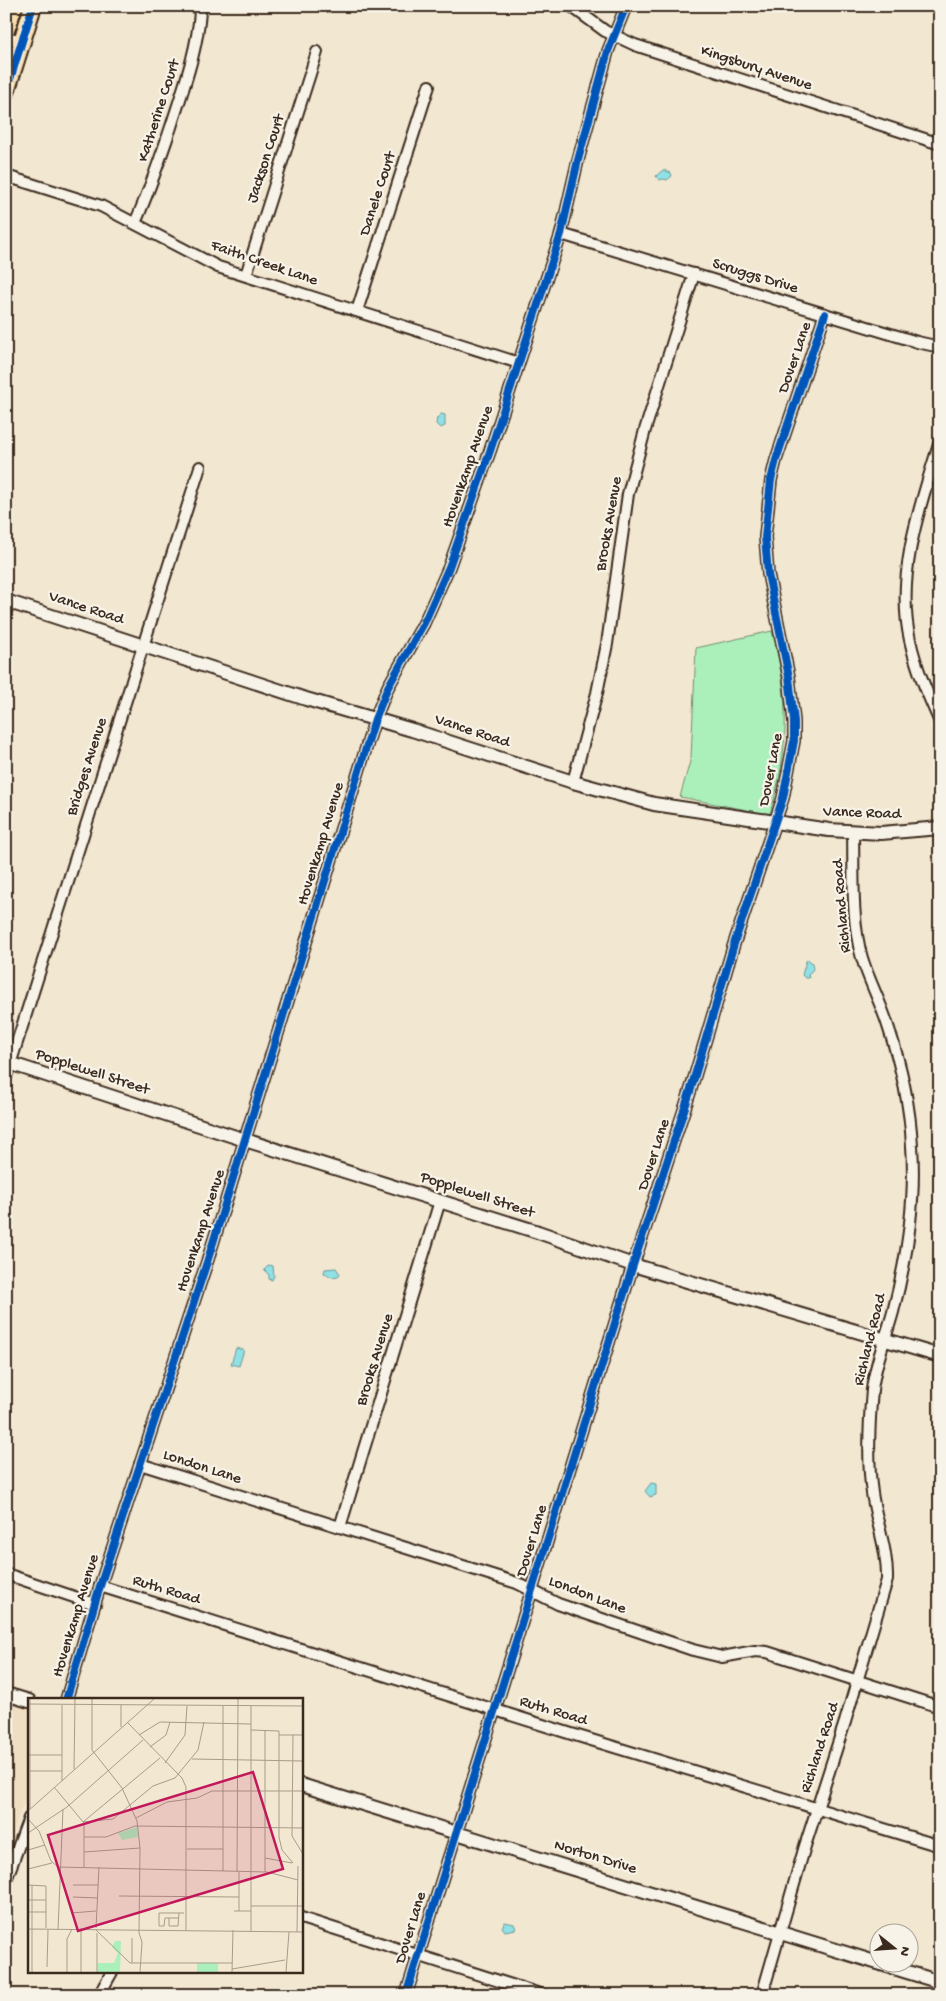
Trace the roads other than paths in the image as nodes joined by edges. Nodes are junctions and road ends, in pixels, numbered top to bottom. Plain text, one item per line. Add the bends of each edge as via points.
1 (14, 6) edge
2 (33, 6) edge
3 (195, 6) edge
4 (571, 6) edge
5 (626, 6) edge
6 (6, 30) edge
7 (614, 36) junction
8 (14, 39) edge
9 (317, 52) dead end
10 (429, 86) dead end
11 (6, 92) edge
12 (940, 144) edge
13 (6, 176) edge
14 (135, 223) junction
15 (561, 234) junction
16 (694, 274) junction
17 (246, 275) junction
18 (357, 311) junction
19 (825, 314) junction
20 (940, 347) edge
21 (519, 363) junction
22 (940, 442) edge
23 (200, 467) dead end
24 (6, 601) edge
25 (144, 645) junction
26 (376, 719) junction
27 (940, 722) edge
28 (573, 782) junction
29 (775, 823) junction
30 (940, 828) edge
31 (853, 832) junction
32 (8, 1063) edge
33 (6, 1077) edge
34 (245, 1140) junction
35 (440, 1201) junction
36 (633, 1265) junction
37 (884, 1341) junction
38 (940, 1356) edge
39 (140, 1464) junction
40 (340, 1528) junction
41 (6, 1574) edge
42 (100, 1586) junction
43 (532, 1590) junction
44 (95, 1604) junction
45 (857, 1681) junction
46 (6, 1694) edge
47 (67, 1698) edge
48 (28, 1701) edge
49 (940, 1706) edge
50 (494, 1709) junction
51 (302, 1785) edge
52 (817, 1808) junction
53 (456, 1832) junction
54 (26, 1834) edge
55 (940, 1846) edge
56 (6, 1880) edge
57 (302, 1918) edge
58 (780, 1932) junction
59 (418, 1955) junction
60 (868, 1959) edge
61 (111, 1974) edge
62 (915, 1974) edge
63 (940, 1982) edge
64 (99, 1995) edge
65 (406, 1995) edge
66 (543, 1995) edge
67 (762, 1995) edge

1 - 6 main road
2 - 8 main road
3 - 14 street, Katherine Court via 200,12 192,64 148,196
4 - 7 street, Kingsbury Avenue
5 - 7 street, Hovenkamp Avenue
7 - 12 street, Kingsbury Avenue
7 - 15 street, Hovenkamp Avenue via 578,160
8 - 11 main road
9 - 17 street, Jackson Court
10 - 18 street, Danele Court
13 - 14 street, Faith Creek Lane via 101,206
14 - 17 street, Faith Creek Lane via 218,266
15 - 16 street, Scruggs Drive
15 - 21 street, Hovenkamp Avenue
16 - 19 street, Scruggs Drive
16 - 28 street, Brooks Avenue via 628,494 607,644
17 - 18 street, Faith Creek Lane
18 - 21 street, Faith Creek Lane
19 - 20 street, Scruggs Drive
19 - 29 street, Dover Lane via 776,460 767,512 768,574 789,676 794,722 791,763
21 - 26 street, Hovenkamp Avenue via 449,567 424,623 388,688
22 - 27 street via 908,555 906,608 917,666
23 - 25 street, Bridges Avenue
24 - 25 street, Vance Road
25 - 26 street, Vance Road
25 - 32 street, Bridges Avenue
26 - 28 street, Vance Road
26 - 34 street, Hovenkamp Avenue
28 - 29 street, Vance Road via 654,804
29 - 31 street, Vance Road
29 - 36 street, Dover Lane
30 - 31 street, Vance Road
31 - 37 street, Richland Road via 859,943 888,1025 907,1093 912,1148 908,1239 901,1281
32 - 33 street, Bridges Avenue
32 - 34 street, Popplewell Street
34 - 35 street, Popplewell Street
34 - 39 street, Hovenkamp Avenue
35 - 36 street, Popplewell Street
35 - 40 street, Brooks Avenue
36 - 37 street, Popplewell Street
36 - 43 street, Dover Lane
37 - 38 street, Popplewell Street
37 - 45 street, Richland Road via 872,1389 869,1450 872,1493 887,1580
39 - 40 street, London Lane
39 - 42 street, Hovenkamp Avenue
40 - 43 street, London Lane
41 - 44 street
42 - 44 street, Hovenkamp Avenue
42 - 50 street, Ruth Road
43 - 45 street, London Lane via 558,1604 693,1650 722,1657 767,1652
43 - 50 street, Dover Lane
44 - 47 street, Hovenkamp Avenue
45 - 49 street, London Lane
45 - 52 street, Richland Road
46 - 48 street
50 - 52 street, Ruth Road
50 - 53 street, Dover Lane
51 - 53 street, Norton Drive
52 - 55 street, Ruth Road
52 - 58 street, Richland Road
53 - 58 street, Norton Drive
53 - 59 street, Dover Lane
54 - 56 street
57 - 59 street
58 - 60 street, Norton Drive
58 - 67 street, Richland Road
59 - 65 street, Dover Lane
59 - 66 street
61 - 64 street
62 - 63 street, Norton Drive

